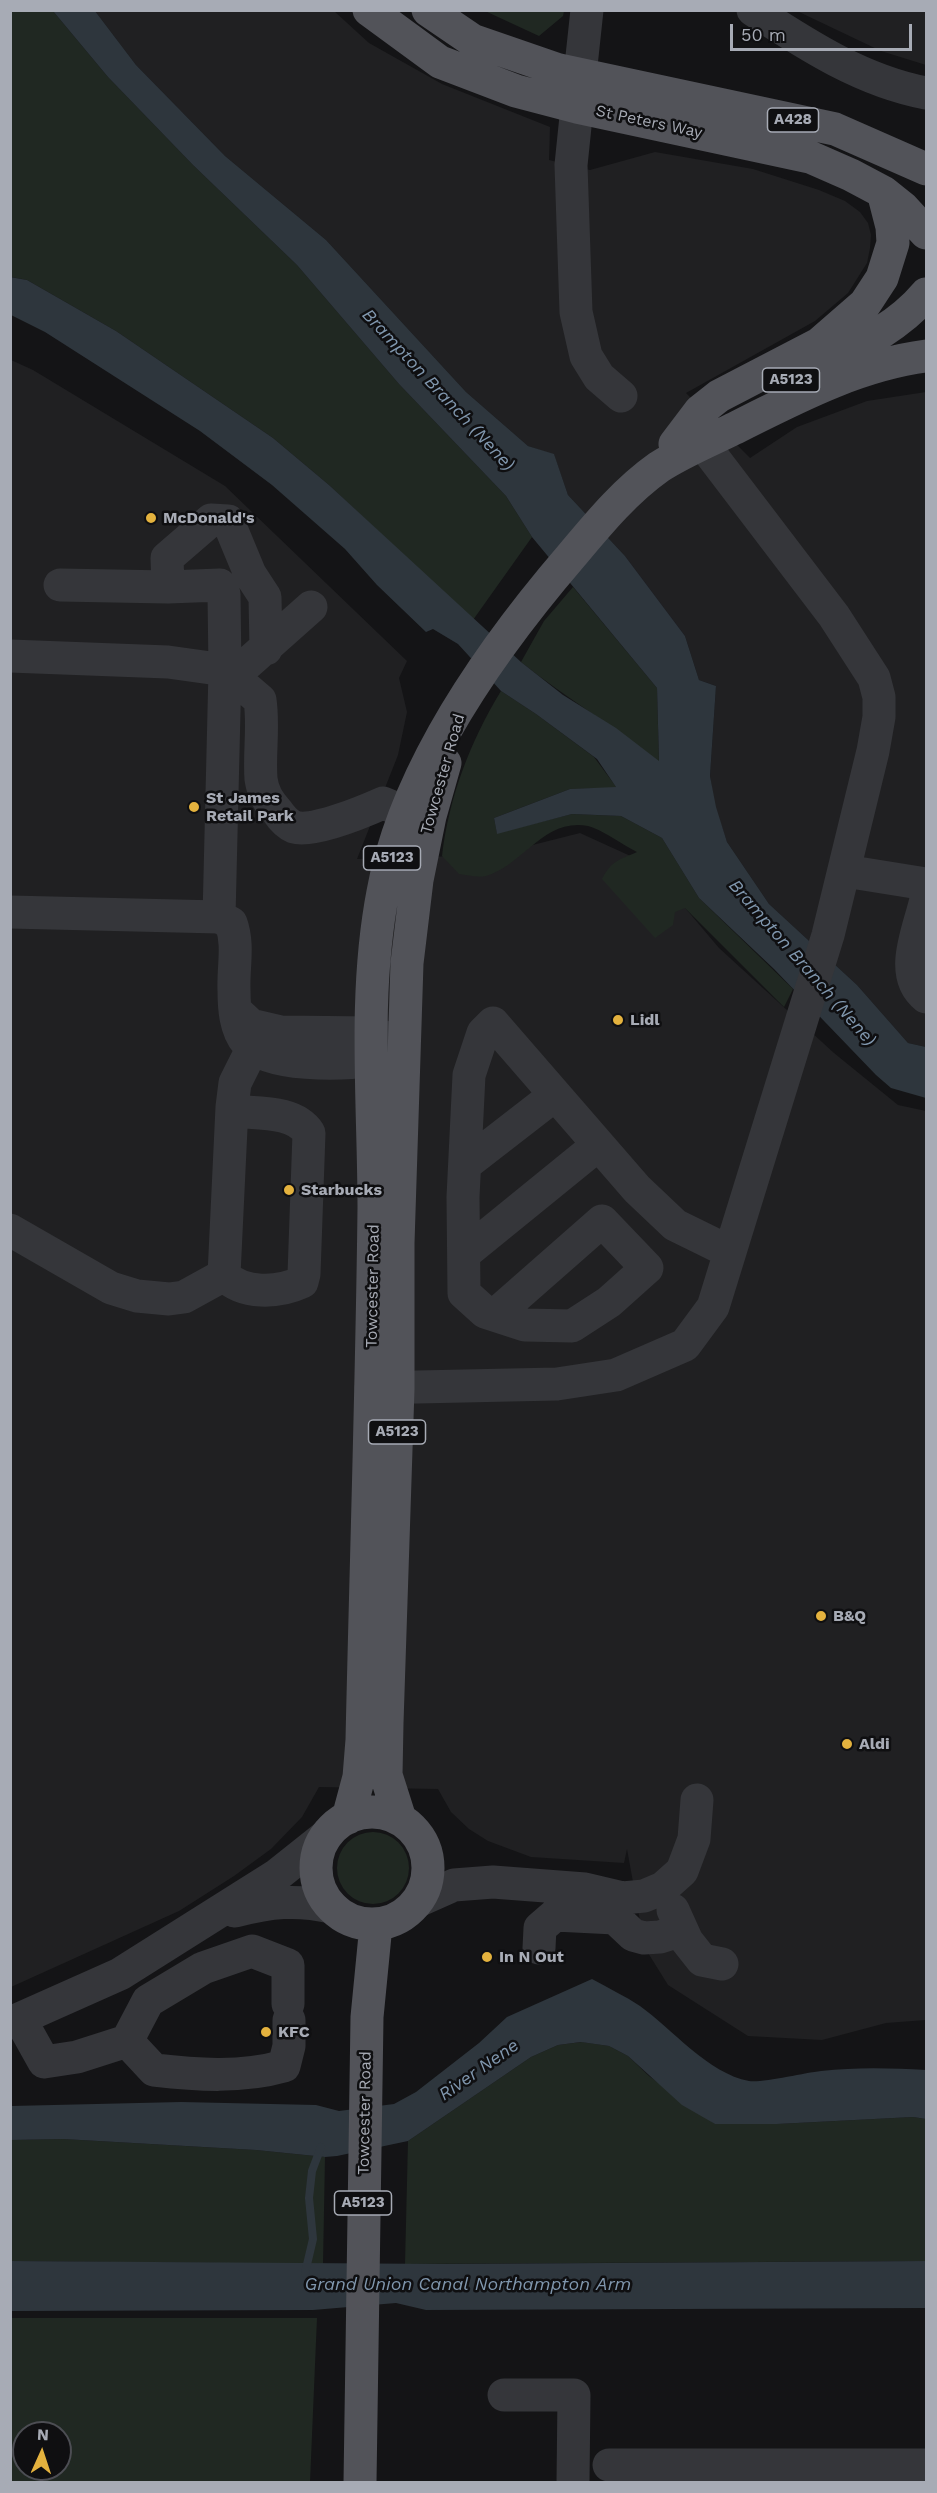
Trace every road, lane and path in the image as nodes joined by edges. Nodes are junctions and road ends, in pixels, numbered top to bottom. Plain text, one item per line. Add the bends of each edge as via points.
1 (369, 10) edge
2 (428, 10) edge
3 (587, 10) edge
4 (753, 10) edge
5 (580, 75) junction
6 (927, 93) edge
7 (576, 107) junction
8 (927, 169) edge
9 (883, 192) junction
10 (927, 233) edge
11 (927, 294) edge
12 (927, 356) edge
13 (621, 396) dead end
14 (679, 452) junction
15 (60, 585) dead end
16 (168, 587) junction
17 (311, 607) dead end
18 (266, 649) junction
19 (10, 656) edge
20 (225, 670) junction
21 (465, 698) junction
22 (405, 812) junction
23 (845, 870) junction
24 (926, 901) edge
25 (10, 912) edge
26 (219, 917) junction
27 (927, 997) edge
28 (242, 1028) junction
29 (384, 1044) junction
30 (325, 1063) junction
31 (555, 1095) junction
32 (232, 1111) junction
33 (598, 1145) junction
34 (466, 1164) junction
35 (638, 1190) junction
36 (374, 1200) junction
37 (602, 1221) junction
38 (10, 1230) edge
39 (730, 1252) junction
40 (464, 1254) junction
41 (224, 1275) junction
42 (495, 1315) junction
43 (385, 1388) junction
44 (697, 1800) dead end
45 (400, 1819) junction
46 (337, 1827) junction
47 (663, 1888) junction
48 (418, 1901) junction
49 (332, 1907) junction
50 (213, 1917) junction
51 (376, 1925) junction
52 (682, 1930) junction
53 (539, 1948) dead end
54 (722, 1964) dead end
55 (288, 1965) junction
56 (15, 2021) edge
57 (127, 2041) junction
58 (284, 2066) junction
59 (504, 2395) dead end
60 (609, 2465) dead end
61 (927, 2465) edge
62 (840, 2474) edge
63 (360, 2482) edge
64 (573, 2482) edge

1 - 7 main road, St Peters Way / A428 via 440,62 516,91
2 - 5 main road, St Peters Way / A428 via 472,40
3 - 5 street
4 - 6 street via 829,58 906,89
5 - 7 main road
5 - 8 main road, St Peters Way / A428 via 835,129
7 - 9 main road, St Peters Way / A428 via 810,157
7 - 13 street via 571,165 576,312 586,356 599,377
9 - 10 main road, St Peters Way / A428
9 - 14 main road via 892,243 882,278 865,304 819,344 719,396 700,411
11 - 14 main road, Towcester Road / A5123 via 915,308 873,338 705,423
12 - 14 main road, Towcester Road / A5123 via 854,373
14 - 21 main road, Towcester Road / A5123 via 613,508 524,610
14 - 23 street via 834,616 873,678 879,697 879,717
15 - 16 street
16 - 18 street via 167,558 212,520 228,521 267,558 271,575 265,597
16 - 20 street via 220,585 224,594
17 - 18 street
18 - 20 street via 248,663
19 - 20 street via 168,662
20 - 22 street via 260,700 261,779 265,798 284,820 295,827 309,827 355,816 383,803
20 - 26 street
21 - 22 main road, Towcester Road / A5123
21 - 29 main road, Towcester Road / A5123 via 430,816 407,963
22 - 29 main road, Towcester Road / A5123 via 383,890 373,964
23 - 24 street
23 - 39 street
24 - 27 street via 913,949 913,973
25 - 26 street
26 - 28 street via 231,923 237,938
28 - 29 street via 251,1025
28 - 30 street via 279,1058
28 - 32 street
29 - 30 street via 345,1064
29 - 36 main road, Towcester Road / A5123
29 - 43 main road, Towcester Road / A5123 via 398,1243
30 - 36 street via 360,1086
31 - 33 street
31 - 34 street
31 - 34 street via 493,1023 483,1033 469,1074
32 - 41 street
32 - 41 street via 289,1116 309,1132 304,1274 302,1282 287,1289 268,1290 232,1284
33 - 35 street
33 - 40 street
34 - 40 street
35 - 37 street
35 - 39 street via 675,1225
36 - 43 main road, Towcester Road / A5123
37 - 42 street
37 - 42 street via 647,1268 609,1302 572,1326 525,1325
38 - 41 street via 111,1288 137,1296 184,1298
39 - 43 street via 713,1307 685,1345 616,1375 557,1384
40 - 42 street via 464,1293 485,1312
43 - 45 main road, Towcester Road / A5123 via 386,1775
43 - 46 main road, Towcester Road / A5123 via 359,1777
44 - 47 street via 694,1839 682,1871
45 - 46 main road via 359,1812
45 - 48 main road, A5123 via 419,1836 428,1861 425,1888
46 - 49 main road, A5123 via 320,1847 315,1868 320,1889
46 - 50 street via 277,1875
47 - 48 street via 644,1896 624,1898 585,1889 493,1882 454,1885
47 - 52 street
48 - 51 main road via 391,1922
49 - 50 street via 270,1902
49 - 51 main road via 359,1923
50 - 56 street via 120,1974
51 - 63 main road, Towcester Road / A5123 via 367,2017
52 - 53 street via 644,1938 633,1935 615,1918 555,1915 540,1928
52 - 54 street via 702,1960
55 - 57 street via 252,1952 202,1968 148,2001
55 - 58 street via 289,2046
55 - 58 street via 302,1980 302,2033 298,2057
56 - 57 street via 44,2062 77,2057
57 - 58 street via 154,2070 187,2074 260,2073
59 - 64 street via 574,2396
60 - 62 street
61 - 62 street

